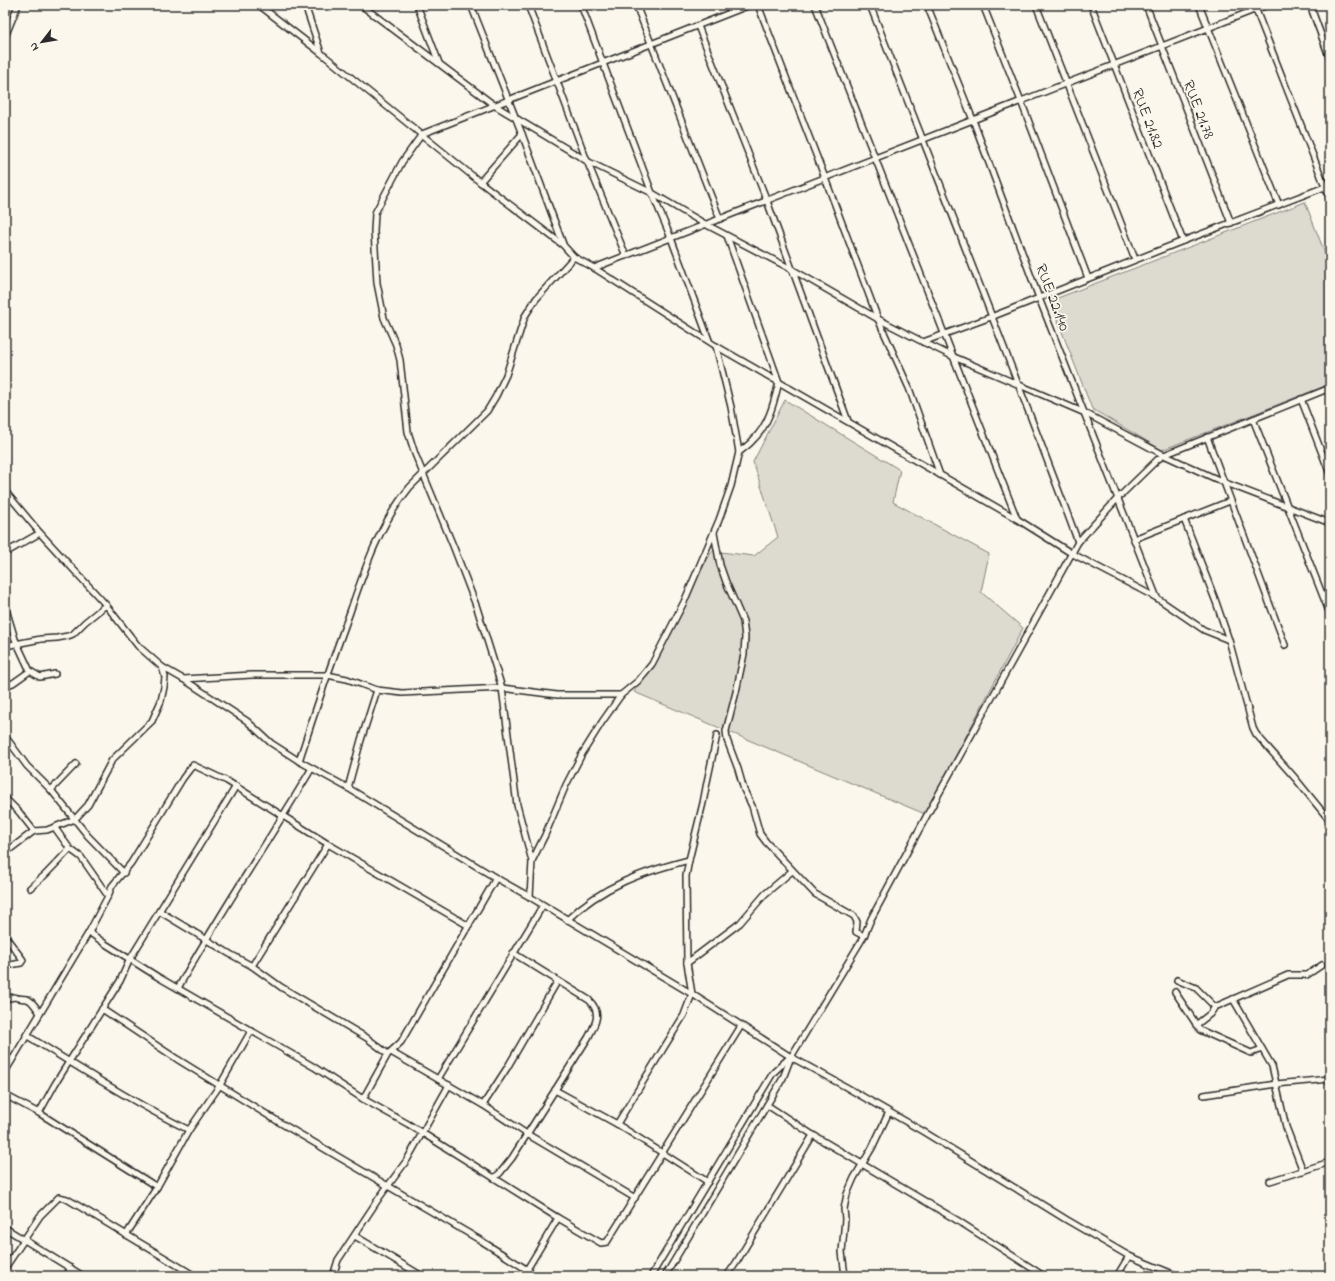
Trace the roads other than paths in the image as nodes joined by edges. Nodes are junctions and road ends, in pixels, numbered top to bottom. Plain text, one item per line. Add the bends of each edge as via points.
1 (18, 5) edge
2 (259, 5) edge
3 (305, 5) edge
4 (361, 5) edge
5 (417, 5) edge
6 (471, 5) edge
7 (528, 5) edge
8 (581, 5) edge
9 (636, 5) edge
10 (750, 5) edge
11 (758, 5) edge
12 (815, 5) edge
13 (870, 5) edge
14 (928, 5) edge
15 (983, 5) edge
16 (1036, 5) edge
17 (1091, 5) edge
18 (1146, 5) edge
19 (1199, 5) edge
20 (1267, 5) edge
21 (1310, 5) edge
22 (1255, 7) edge
23 (698, 26) junction
24 (1208, 28) junction
25 (5, 37) edge
26 (650, 44) junction
27 (1162, 46) junction
28 (321, 53) junction
29 (1330, 59) edge
30 (604, 62) junction
31 (439, 64) junction
32 (1115, 64) junction
33 (557, 80) junction
34 (1067, 83) junction
35 (508, 99) junction
36 (1021, 101) junction
37 (494, 105) junction
38 (516, 119) junction
39 (973, 120) junction
40 (422, 134) junction
41 (522, 134) junction
42 (923, 139) junction
43 (876, 158) junction
44 (587, 161) junction
45 (825, 178) junction
46 (480, 182) junction
47 (1328, 186) edge
48 (652, 193) junction
49 (1330, 199) edge
50 (767, 200) junction
51 (1279, 205) junction
52 (720, 219) junction
53 (1231, 223) junction
54 (705, 224) junction
55 (727, 236) junction
56 (671, 238) junction
57 (1183, 241) junction
58 (563, 245) junction
59 (626, 256) junction
60 (574, 257) junction
61 (1136, 260) junction
62 (594, 268) junction
63 (794, 270) junction
64 (1088, 278) junction
65 (1040, 298) junction
66 (991, 317) junction
67 (878, 319) junction
68 (944, 334) junction
69 (708, 340) junction
70 (923, 342) junction
71 (716, 346) junction
72 (954, 357) junction
73 (779, 382) junction
74 (1020, 386) junction
75 (1330, 388) edge
76 (1301, 400) junction
77 (1085, 413) junction
78 (1253, 418) junction
79 (848, 421) junction
80 (1207, 437) junction
81 (739, 452) junction
82 (1164, 455) junction
83 (424, 473) junction
84 (1330, 474) edge
85 (940, 475) junction
86 (1223, 482) junction
87 (5, 491) edge
88 (1118, 498) junction
89 (1230, 500) junction
90 (1288, 507) junction
91 (1017, 519) junction
92 (1184, 519) junction
93 (1330, 523) edge
94 (40, 533) junction
95 (714, 533) junction
96 (1134, 539) junction
97 (1078, 542) junction
98 (5, 553) edge
99 (1072, 553) junction
100 (1157, 598) junction
101 (106, 605) junction
102 (5, 606) edge
103 (1330, 614) edge
104 (1229, 640) junction
105 (17, 644) junction
106 (1284, 645) dead end
107 (5, 646) edge
108 (162, 667) junction
109 (30, 671) junction
110 (55, 674) dead end
111 (327, 675) junction
112 (183, 679) junction
113 (5, 686) edge
114 (502, 688) junction
115 (377, 690) junction
116 (621, 695) junction
117 (717, 735) dead end
118 (5, 736) edge
119 (300, 761) junction
120 (76, 764) dead end
121 (312, 768) junction
122 (236, 786) junction
123 (348, 788) junction
124 (51, 790) junction
125 (5, 798) edge
126 (284, 816) junction
127 (75, 818) junction
128 (1330, 821) edge
129 (55, 828) junction
130 (34, 831) junction
131 (328, 844) junction
132 (70, 849) junction
133 (5, 853) edge
134 (688, 860) junction
135 (532, 861) junction
136 (792, 871) junction
137 (124, 873) junction
138 (496, 878) junction
139 (30, 888) dead end
140 (108, 896) junction
141 (530, 897) junction
142 (543, 905) junction
143 (159, 911) junction
144 (567, 920) junction
145 (469, 926) junction
146 (89, 932) junction
147 (5, 936) edge
148 (864, 936) junction
149 (207, 940) junction
150 (513, 953) junction
151 (130, 959) junction
152 (687, 962) junction
153 (1322, 965) dead end
154 (5, 966) edge
155 (252, 966) junction
156 (1176, 980) dead end
157 (557, 982) junction
158 (178, 988) junction
159 (1175, 992) dead end
160 (692, 994) junction
161 (5, 999) edge
162 (1233, 999) junction
163 (1215, 1007) junction
164 (102, 1009) junction
165 (40, 1013) junction
166 (741, 1026) junction
167 (1196, 1026) junction
168 (251, 1031) junction
169 (26, 1035) junction
170 (1262, 1049) junction
171 (389, 1053) junction
172 (5, 1056) edge
173 (791, 1057) junction
174 (12, 1060) junction
175 (69, 1063) junction
176 (5, 1072) edge
177 (438, 1079) junction
178 (1330, 1079) edge
179 (1276, 1084) junction
180 (220, 1085) junction
181 (449, 1085) junction
182 (555, 1090) junction
183 (5, 1095) edge
184 (1204, 1095) dead end
185 (364, 1099) junction
186 (483, 1105) junction
187 (767, 1105) junction
188 (889, 1112) junction
189 (39, 1113) junction
190 (617, 1124) junction
191 (189, 1130) junction
192 (423, 1133) junction
193 (527, 1134) junction
194 (812, 1134) junction
195 (662, 1154) junction
196 (1330, 1162) edge
197 (862, 1164) junction
198 (1303, 1171) junction
199 (494, 1178) junction
200 (1270, 1181) dead end
201 (708, 1182) junction
202 (389, 1186) junction
203 (157, 1187) junction
204 (635, 1198) junction
205 (558, 1218) junction
206 (5, 1228) edge
207 (126, 1235) junction
208 (355, 1236) junction
209 (24, 1239) junction
210 (1129, 1256) junction
211 (5, 1268) edge
212 (71, 1268) junction
213 (527, 1270) junction
214 (66, 1276) edge
215 (83, 1276) edge
216 (195, 1276) edge
217 (333, 1276) edge
218 (422, 1276) edge
219 (523, 1276) edge
220 (537, 1276) edge
221 (651, 1276) edge
222 (665, 1276) edge
223 (727, 1276) edge
224 (845, 1276) edge
225 (1044, 1276) edge
226 (1117, 1276) edge
227 (1177, 1276) edge

1 - 25 street
2 - 28 street
3 - 28 street
4 - 31 street
5 - 31 street
6 - 35 street
7 - 33 street
8 - 30 street
9 - 26 street
10 - 23 street
11 - 45 street
12 - 43 street
13 - 42 street
14 - 39 street, RUE 22.140
15 - 36 street
16 - 34 street
17 - 32 street, RUE 21.82
18 - 27 street, RUE 21.78
19 - 24 street
20 - 22 street
21 - 29 street
22 - 24 street
22 - 47 street
23 - 26 street
23 - 50 street
24 - 27 street
24 - 51 street
26 - 30 street
26 - 52 street
27 - 32 street
27 - 53 street, RUE 21.78
28 - 40 street
30 - 33 street
30 - 48 street
31 - 37 street
32 - 34 street
32 - 57 street, RUE 21.82
33 - 35 street
33 - 44 street
34 - 36 street
34 - 61 street
35 - 37 street
35 - 38 street
36 - 39 street
36 - 64 street
37 - 38 street
37 - 40 street
38 - 41 street
38 - 44 street
39 - 42 street
39 - 65 street, RUE 22.140
40 - 46 street
40 - 83 street via 402,162 379,203 375,213 374,231 377,283 384,318 400,360 408,432
41 - 46 street
41 - 58 street
42 - 43 street
42 - 66 street
43 - 45 street
43 - 68 street
44 - 48 street
44 - 59 street
45 - 50 street
45 - 67 street
46 - 58 street
47 - 49 street
47 - 51 street
48 - 54 street
48 - 56 street
50 - 52 street
50 - 63 street
51 - 53 street
52 - 54 street
53 - 57 street
54 - 55 street
54 - 56 street
55 - 63 street
55 - 73 street
56 - 59 street
56 - 69 street
57 - 61 street
58 - 60 street
59 - 62 street
60 - 62 street
60 - 83 street via 536,299 525,316 506,375 487,411
61 - 64 street
62 - 69 street
63 - 67 street
63 - 79 street
64 - 65 street
65 - 66 street
65 - 77 street, RUE 22.140
66 - 68 street
66 - 74 street
67 - 70 street
67 - 85 street via 909,388
68 - 70 street
68 - 72 street
69 - 71 street
70 - 72 street
71 - 73 street
71 - 81 street
72 - 74 street
72 - 91 street
73 - 79 street
73 - 81 street via 765,424 754,439
74 - 77 street
74 - 97 street
75 - 76 street
76 - 78 street
76 - 84 street
77 - 82 street
77 - 88 street, RUE 22.140
78 - 80 street
78 - 90 street
79 - 85 street
80 - 82 street
80 - 86 street
81 - 95 street
82 - 86 street
82 - 88 street
83 - 111 street via 400,499 388,517 368,562
83 - 114 street via 477,608
85 - 91 street
86 - 89 street
86 - 90 street
87 - 94 street
88 - 96 street, RUE 22.140
88 - 97 street
89 - 92 street
89 - 106 street
90 - 93 street
90 - 103 street
91 - 99 street
92 - 96 street
92 - 104 street
94 - 98 street
94 - 101 street
95 - 116 street via 684,602 652,664 638,681
95 - 136 street via 720,565 743,621 744,654 726,731 727,740 760,834
96 - 100 street, RUE 22.140
97 - 99 street
99 - 100 street
99 - 148 street via 926,817
100 - 104 street via 1204,630
101 - 105 street via 68,636
101 - 108 street via 138,646
102 - 105 street
104 - 128 street via 1256,734
105 - 107 street
105 - 109 street
108 - 112 street
108 - 127 street via 164,687 152,721 112,760 94,797
109 - 110 street via 40,677
109 - 113 street
111 - 112 street via 252,675
111 - 115 street
111 - 119 street
112 - 119 street via 247,721 271,743
114 - 115 street via 402,693
114 - 116 street via 557,694
114 - 135 street via 517,805
115 - 123 street
116 - 135 street via 582,754
117 - 134 street
118 - 124 street via 27,766
119 - 121 street
120 - 124 street
121 - 123 street
121 - 126 street
122 - 126 street
122 - 137 street via 193,765
122 - 143 street
123 - 138 street
124 - 127 street
125 - 130 street
126 - 131 street
126 - 149 street
127 - 129 street
127 - 137 street via 88,836
129 - 130 street
129 - 132 street
130 - 133 street
131 - 145 street
131 - 155 street
132 - 139 street
132 - 140 street via 81,857
134 - 144 street via 662,867 614,886 591,899
134 - 152 street
135 - 141 street
136 - 148 street via 815,894 851,913 856,919 856,932
136 - 152 street via 765,894 740,923
137 - 140 street via 112,886
138 - 141 street
138 - 145 street
140 - 146 street
141 - 142 street
142 - 144 street
142 - 150 street
143 - 149 street
143 - 151 street
144 - 160 street
145 - 171 street via 401,1042
146 - 151 street
146 - 165 street
147 - 154 street via 23,960 21,963
148 - 173 street
149 - 155 street
149 - 158 street
150 - 157 street
150 - 177 street
151 - 158 street
151 - 164 street via 120,981
152 - 160 street
153 - 162 street via 1307,975 1288,976
155 - 171 street via 286,990
156 - 163 street via 1196,988
157 - 182 street via 589,1000 595,1006 597,1018 593,1029
157 - 186 street
158 - 168 street
159 - 167 street
160 - 166 street
160 - 190 street via 684,1015
161 - 165 street via 14,996 20,1000 28,999
162 - 163 street
162 - 170 street
163 - 167 street
164 - 175 street
164 - 180 street
165 - 169 street
166 - 173 street
166 - 195 street
167 - 170 street via 1202,1032 1251,1053
168 - 180 street
168 - 185 street
169 - 174 street
169 - 175 street
170 - 179 street via 1272,1066
171 - 177 street
171 - 185 street
172 - 174 street
173 - 187 street via 783,1078
173 - 188 street
173 - 201 street via 773,1072
174 - 176 street
175 - 189 street
175 - 191 street via 158,1115
177 - 181 street
178 - 179 street
179 - 184 street
179 - 198 street via 1286,1127
180 - 191 street
180 - 202 street
181 - 186 street
181 - 192 street
182 - 190 street
182 - 193 street
183 - 189 street
185 - 192 street
186 - 193 street
187 - 194 street
187 - 222 street
188 - 197 street
188 - 210 street
189 - 203 street
190 - 195 street
191 - 203 street
192 - 199 street
192 - 202 street
193 - 199 street via 512,1158
193 - 204 street
194 - 197 street
194 - 223 street
195 - 201 street
195 - 204 street
196 - 198 street
197 - 224 street via 844,1206 842,1252
197 - 225 street
198 - 200 street
199 - 205 street
201 - 221 street
202 - 208 street
202 - 213 street
203 - 207 street
204 - 205 street via 605,1243
205 - 213 street
206 - 209 street
207 - 209 street via 60,1197 40,1216
207 - 216 street
208 - 217 street via 338,1260
208 - 218 street
209 - 211 street
209 - 212 street
210 - 226 street
210 - 227 street
212 - 214 street
212 - 215 street
213 - 219 street
213 - 220 street

